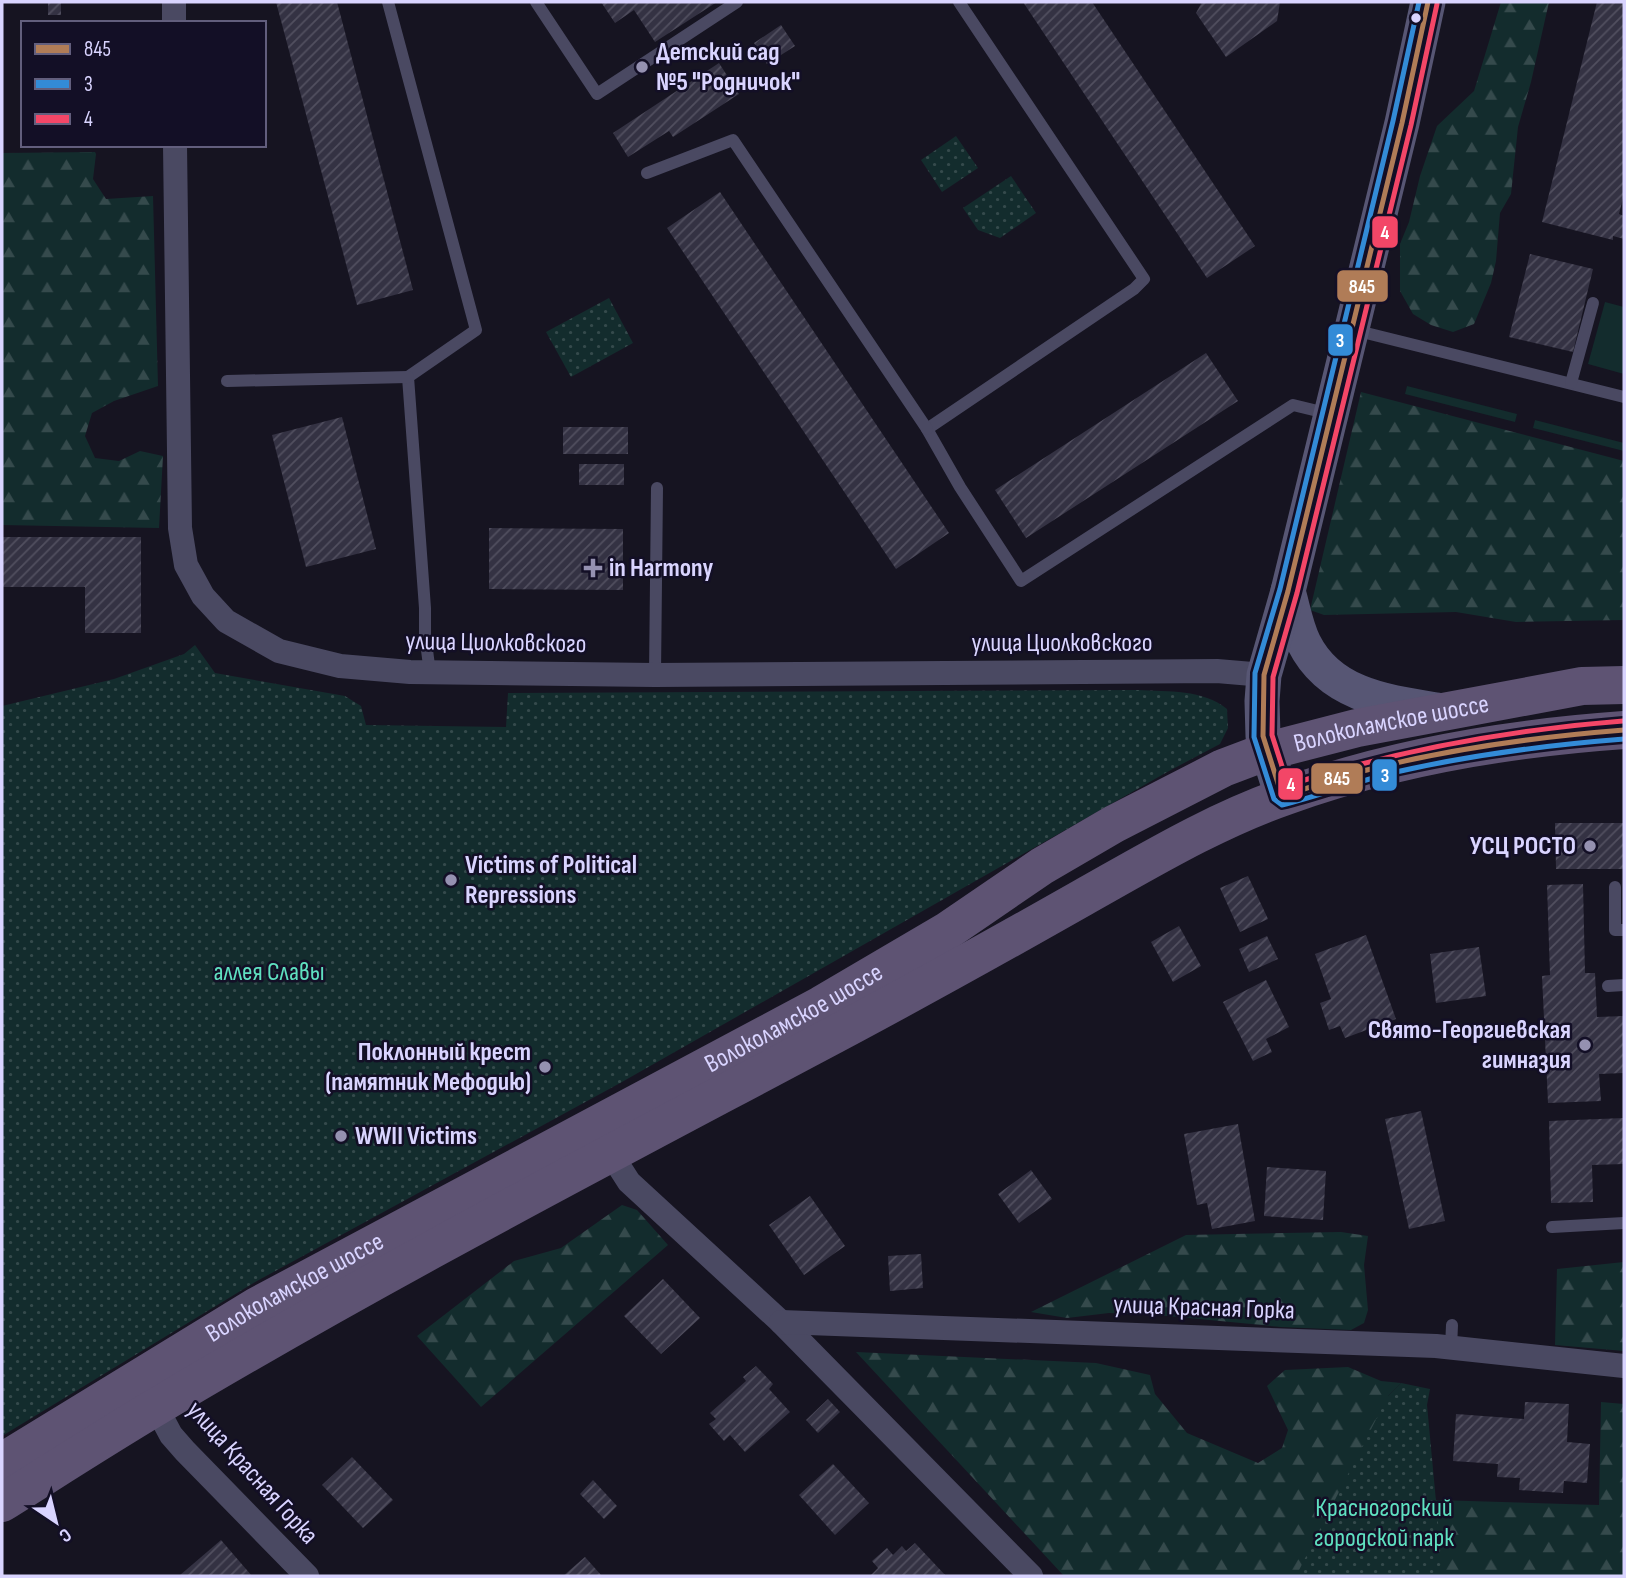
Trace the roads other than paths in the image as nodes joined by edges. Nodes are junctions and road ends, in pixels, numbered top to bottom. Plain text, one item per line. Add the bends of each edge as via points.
1 (174, 2) edge
2 (388, 2) edge
3 (536, 2) edge
4 (737, 2) edge
5 (960, 2) edge
6 (1428, 2) edge
7 (174, 21) edge
8 (175, 147) edge
9 (647, 173) dead end
10 (1593, 303) dead end
11 (1350, 329) junction
12 (408, 377) junction
13 (227, 381) dead end
14 (1572, 383) junction
15 (1624, 397) edge
16 (1331, 414) junction
17 (927, 429) junction
18 (657, 488) dead end
19 (1288, 592) junction
20 (430, 673) junction
21 (655, 675) junction
22 (1264, 675) junction
23 (1624, 685) edge
24 (1444, 711) junction
25 (1624, 730) edge
26 (1268, 751) junction
27 (1283, 796) junction
28 (1615, 887) dead end
29 (1624, 930) edge
30 (1624, 985) edge
31 (1608, 986) dead end
32 (611, 1154) junction
33 (1624, 1223) edge
34 (1552, 1227) dead end
35 (780, 1322) junction
36 (1623, 1365) edge
37 (156, 1407) junction
38 (2, 1462) edge
39 (2, 1503) edge
40 (307, 1576) edge
41 (1031, 1576) edge

1 - 7 street
2 - 12 lane via 476,330
3 - 4 lane via 597,94
5 - 17 lane via 1144,279
6 - 11 street
8 - 20 street, улица Циолковского via 180,528 186,565 203,596 226,621 279,651 340,666
9 - 17 lane via 733,140
10 - 14 lane
11 - 14 lane
11 - 16 street
12 - 13 lane
12 - 20 lane
14 - 15 lane
16 - 17 lane via 1293,405 1021,581
16 - 19 street
18 - 21 lane
19 - 22 street
19 - 24 street via 1311,656 1336,681 1396,704
20 - 21 street, улица Циолковского
21 - 22 street, улица Циолковского via 1217,671
22 - 26 street
23 - 24 main road, Волоколамское шоссе via 1582,686
24 - 26 main road, Волоколамское шоссе
25 - 27 main road, Волоколамское шоссе via 1475,747 1360,772
26 - 27 street
26 - 38 main road, Волоколамское шоссе via 1223,768 1114,824 821,1005 257,1306
27 - 32 main road, Волоколамское шоссе via 1204,831
28 - 29 lane via 1615,930
30 - 31 lane
32 - 35 street via 629,1182
32 - 37 main road, Волоколамское шоссе
33 - 34 lane
35 - 36 street, улица Красная Горка via 1452,1337
35 - 41 street
37 - 39 main road, Волоколамское шоссе
37 - 40 street, улица Красная Горка via 178,1443

